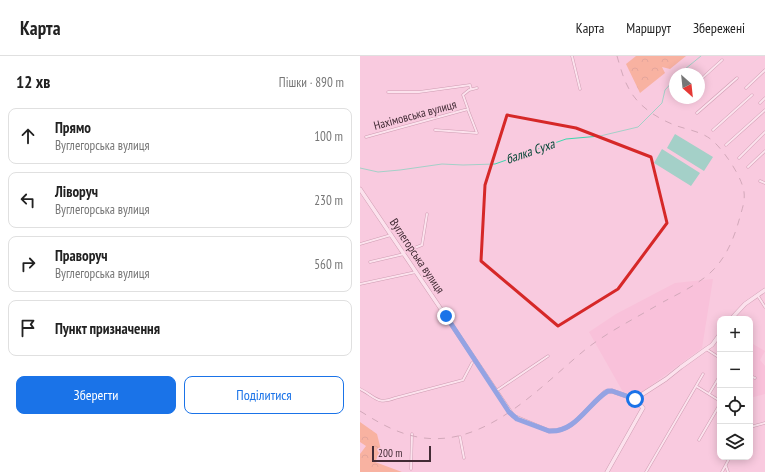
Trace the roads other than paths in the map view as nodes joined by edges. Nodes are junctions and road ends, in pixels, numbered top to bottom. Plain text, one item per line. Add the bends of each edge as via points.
1 (572, 56) edge
2 (722, 60) dead end
3 (765, 70) edge
4 (705, 75) edge
5 (737, 78) dead end
6 (477, 88) dead end
7 (746, 88) dead end
8 (471, 89) junction
9 (580, 90) dead end
10 (388, 92) dead end
11 (752, 95) dead end
12 (765, 98) edge
13 (760, 103) dead end
14 (468, 109) junction
15 (765, 110) edge
16 (697, 112) dead end
17 (435, 130) dead end
18 (713, 130) dead end
19 (765, 132) edge
20 (366, 137) dead end
21 (726, 145) dead end
22 (765, 151) edge
23 (739, 158) dead end
24 (748, 167) dead end
25 (760, 181) dead end
26 (765, 183) edge
27 (360, 189) edge
28 (427, 214) dead end
29 (391, 235) junction
30 (360, 244) edge
31 (403, 254) junction
32 (370, 262) dead end
33 (416, 272) junction
34 (360, 284) edge
35 (765, 290) edge
36 (757, 295) junction
37 (765, 307) edge
38 (734, 316) edge
39 (717, 338) edge
40 (706, 350) junction
41 (548, 356) dead end
42 (717, 356) edge
43 (472, 363) dead end
44 (703, 374) dead end
45 (717, 381) edge
46 (696, 386) junction
47 (360, 389) edge
48 (496, 392) junction
49 (709, 394) junction
50 (635, 399) junction
51 (717, 399) edge
52 (717, 409) edge
53 (765, 423) edge
54 (753, 426) edge
55 (412, 434) dead end
56 (460, 437) dead end
57 (699, 440) dead end
58 (464, 458) dead end
59 (729, 460) edge
60 (726, 466) junction
61 (411, 469) dead end
62 (607, 472) edge
63 (646, 472) edge
64 (722, 472) edge
65 (728, 472) edge

1 - 9 street
2 - 4 street
3 - 7 street
5 - 16 street
6 - 8 street
8 - 10 street via 470,85 419,92
8 - 14 street, Нахімовська вулиця via 462,96
11 - 18 street
12 - 13 street
14 - 17 street, Нахімовська вулиця via 477,133
14 - 20 street, Нахімовська вулиця
15 - 21 street
19 - 23 street
22 - 24 street
25 - 26 street
27 - 29 main road, Вуглегорська вулиця
28 - 31 street via 422,245
29 - 30 street
29 - 31 main road, Вуглегорська вулиця
31 - 32 street
31 - 33 main road, Вуглегорська вулиця
33 - 34 street
33 - 48 main road, Вуглегорська вулиця
35 - 36 main road
36 - 37 street
36 - 38 main road
39 - 40 main road
40 - 42 street
40 - 50 main road
41 - 48 street
43 - 47 street via 463,380 386,402
44 - 46 street
45 - 49 street
46 - 49 street
46 - 63 street
48 - 50 main road, Вуглегорська вулиця via 513,416 549,431 568,427 608,391
49 - 51 street
50 - 62 main road via 643,408
52 - 57 street
53 - 54 street
55 - 61 street
56 - 58 street
59 - 60 street
60 - 64 street
60 - 65 street

